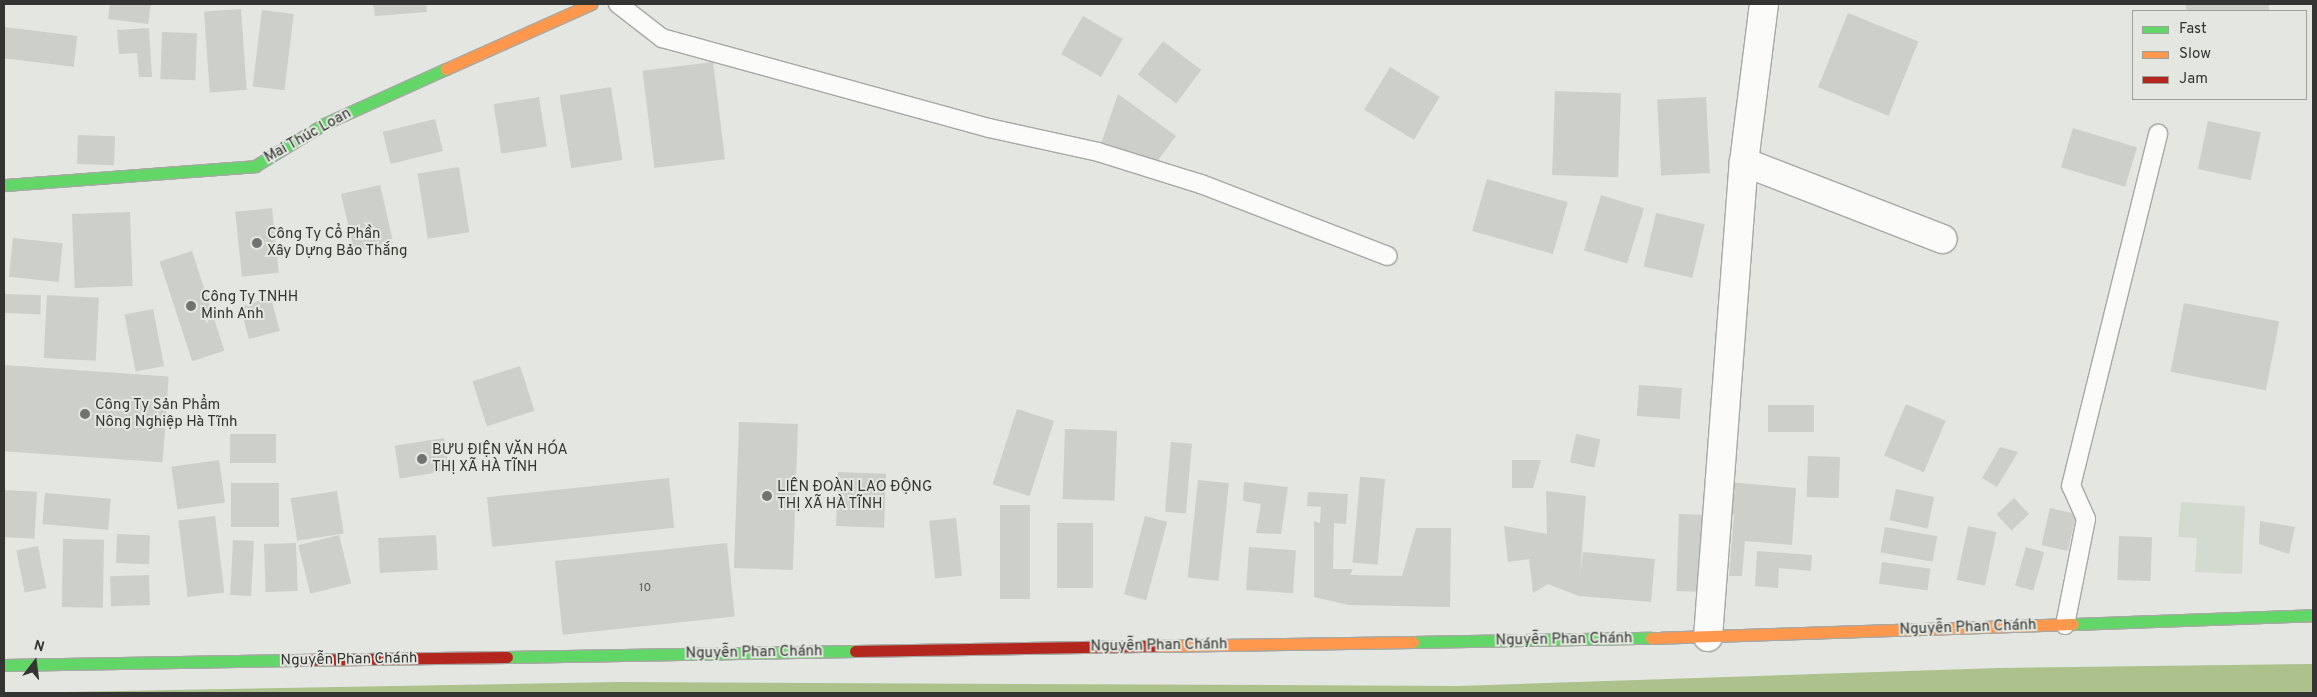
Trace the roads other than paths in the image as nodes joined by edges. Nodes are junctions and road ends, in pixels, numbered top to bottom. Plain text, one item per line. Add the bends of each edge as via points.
1 (591, 4) edge
2 (618, 4) edge
3 (1764, 4) edge
4 (2158, 134) dead end
5 (1744, 162) junction
6 (4, 185) edge
7 (1943, 239) dead end
8 (1388, 256) dead end
9 (2313, 615) edge
10 (2066, 625) junction
11 (1708, 638) junction
12 (4, 665) edge

1 - 6 street, Mai Thúc Loan via 324,124 255,166
2 - 8 lane via 662,38 989,128 1098,152 1201,184
3 - 5 street
4 - 10 lane via 2071,486 2086,519
5 - 7 street
5 - 11 street
9 - 10 street, Nguyễn Phan Chánh
10 - 11 street, Nguyễn Phan Chánh
11 - 12 street, Nguyễn Phan Chánh

